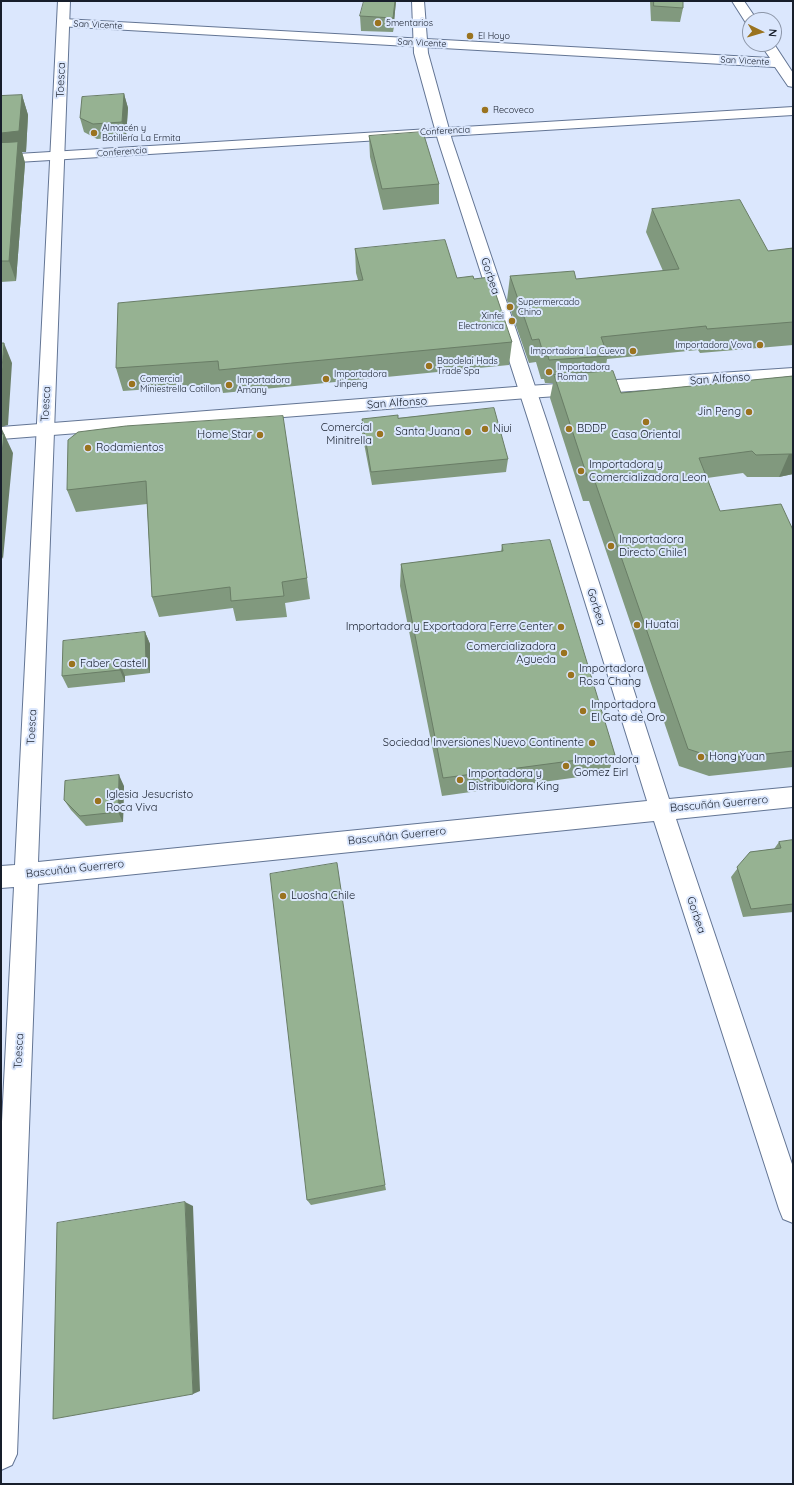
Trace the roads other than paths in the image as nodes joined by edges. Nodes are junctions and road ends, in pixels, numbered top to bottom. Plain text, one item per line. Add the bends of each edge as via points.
1 (64, 1) edge
2 (418, 1) edge
3 (738, 1) edge
4 (746, 12) edge
5 (63, 23) junction
6 (420, 42) junction
7 (772, 52) edge
8 (780, 63) junction
9 (793, 83) edge
10 (793, 111) edge
11 (443, 132) junction
12 (57, 156) junction
13 (1, 159) edge
14 (793, 374) edge
15 (528, 392) junction
16 (45, 430) junction
17 (1, 433) edge
18 (793, 797) edge
19 (662, 810) junction
20 (26, 875) junction
21 (1, 877) edge
22 (793, 1209) edge
23 (1, 1454) edge

1 - 5 street, Toesca
2 - 6 street, Gorbea
3 - 4 street
5 - 6 street, San Vicente
5 - 12 street, Toesca
6 - 8 street, San Vicente
6 - 11 street, Gorbea
7 - 8 street
8 - 9 street
10 - 11 street, Conferencia
11 - 12 street, Conferencia
11 - 15 street, Gorbea
12 - 13 street, Conferencia
12 - 16 street, Toesca
14 - 15 street, San Alfonso
15 - 16 street, San Alfonso
15 - 19 street, Gorbea via 648,773
16 - 17 street, San Alfonso
16 - 20 street, Toesca
18 - 19 street, Bascuñán Guerrero
19 - 20 street, Bascuñán Guerrero
19 - 22 street, Gorbea
20 - 21 street, Bascuñán Guerrero
20 - 23 street, Toesca

